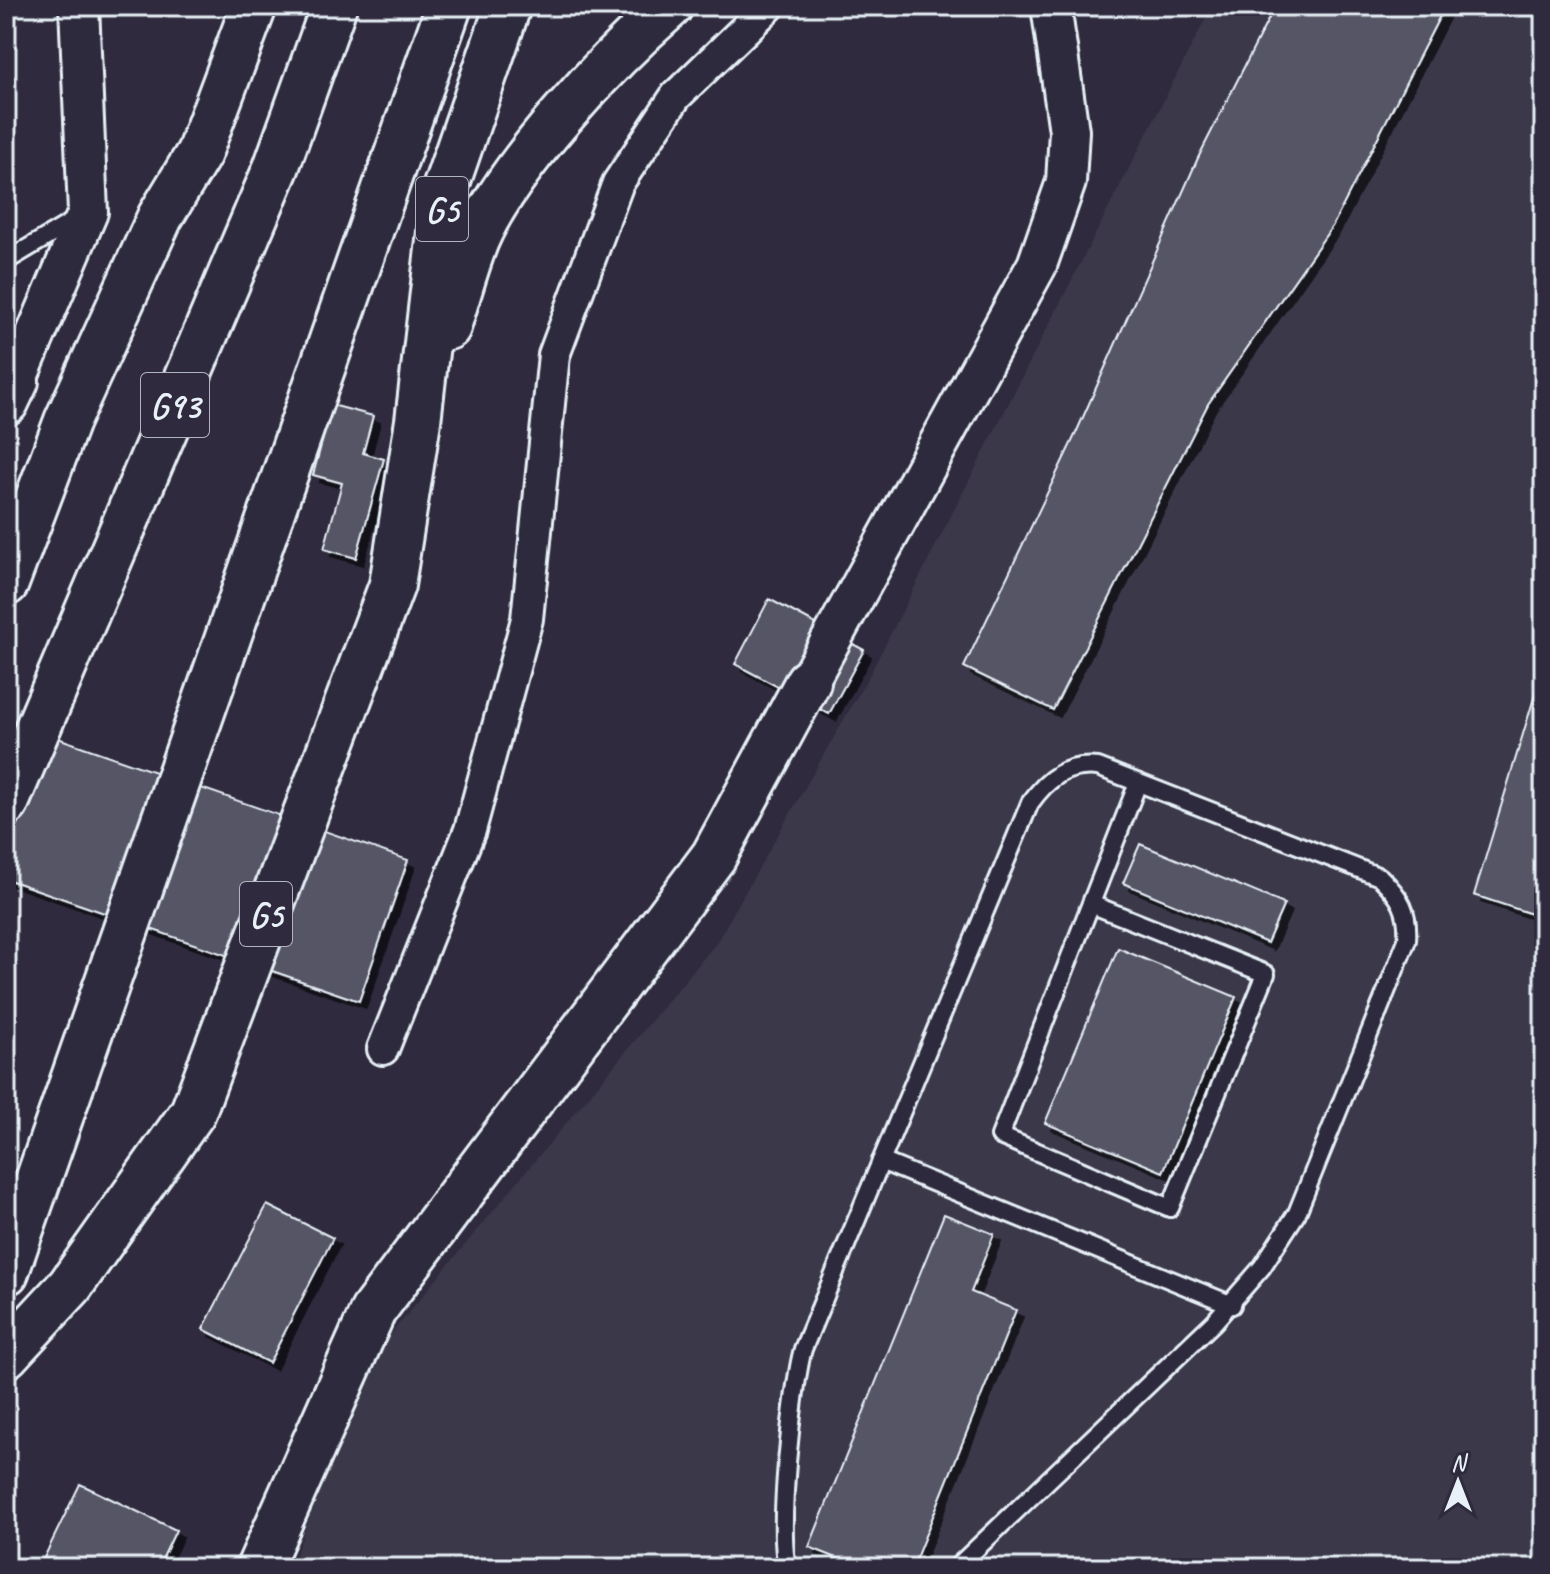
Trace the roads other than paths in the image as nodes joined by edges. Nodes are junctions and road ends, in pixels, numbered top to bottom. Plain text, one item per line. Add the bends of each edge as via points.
1 (79, 6) edge
2 (254, 6) edge
3 (334, 6) edge
4 (449, 6) edge
5 (508, 6) edge
6 (670, 6) edge
7 (769, 6) edge
8 (1051, 6) edge
9 (88, 212) junction
10 (6, 261) edge
11 (11, 392) edge
12 (418, 421) junction
13 (6, 583) edge
14 (808, 682) joint
15 (1138, 783) junction
16 (6, 803) edge
17 (1091, 904) junction
18 (383, 1049) dead end
19 (881, 1161) junction
20 (6, 1272) edge
21 (1232, 1305) junction
22 (6, 1355) edge
23 (259, 1568) edge
24 (788, 1568) edge
25 (956, 1568) edge

1 - 9 street
2 - 13 highway via 199,153 160,217 67,421
3 - 16 highway, G93 via 276,168
4 - 20 highway
5 - 12 highway, G5 via 445,189
6 - 12 highway via 595,78 508,186 477,238
7 - 18 street via 676,96 618,183 554,355 527,619 470,830
8 - 14 street via 1069,131 1066,182 1037,265
9 - 10 lane
9 - 11 street
12 - 22 highway, G5 via 392,585 193,1112 70,1286
14 - 23 highway via 714,856 373,1311
15 - 17 lane
15 - 19 lane via 1080,765 1045,783 1030,803
15 - 21 lane via 1380,877 1398,895 1409,917 1407,940 1297,1213
17 - 17 lane via 1000,1136 1170,1208 1266,974
19 - 21 lane
19 - 24 lane via 798,1368 784,1535
21 - 25 lane

